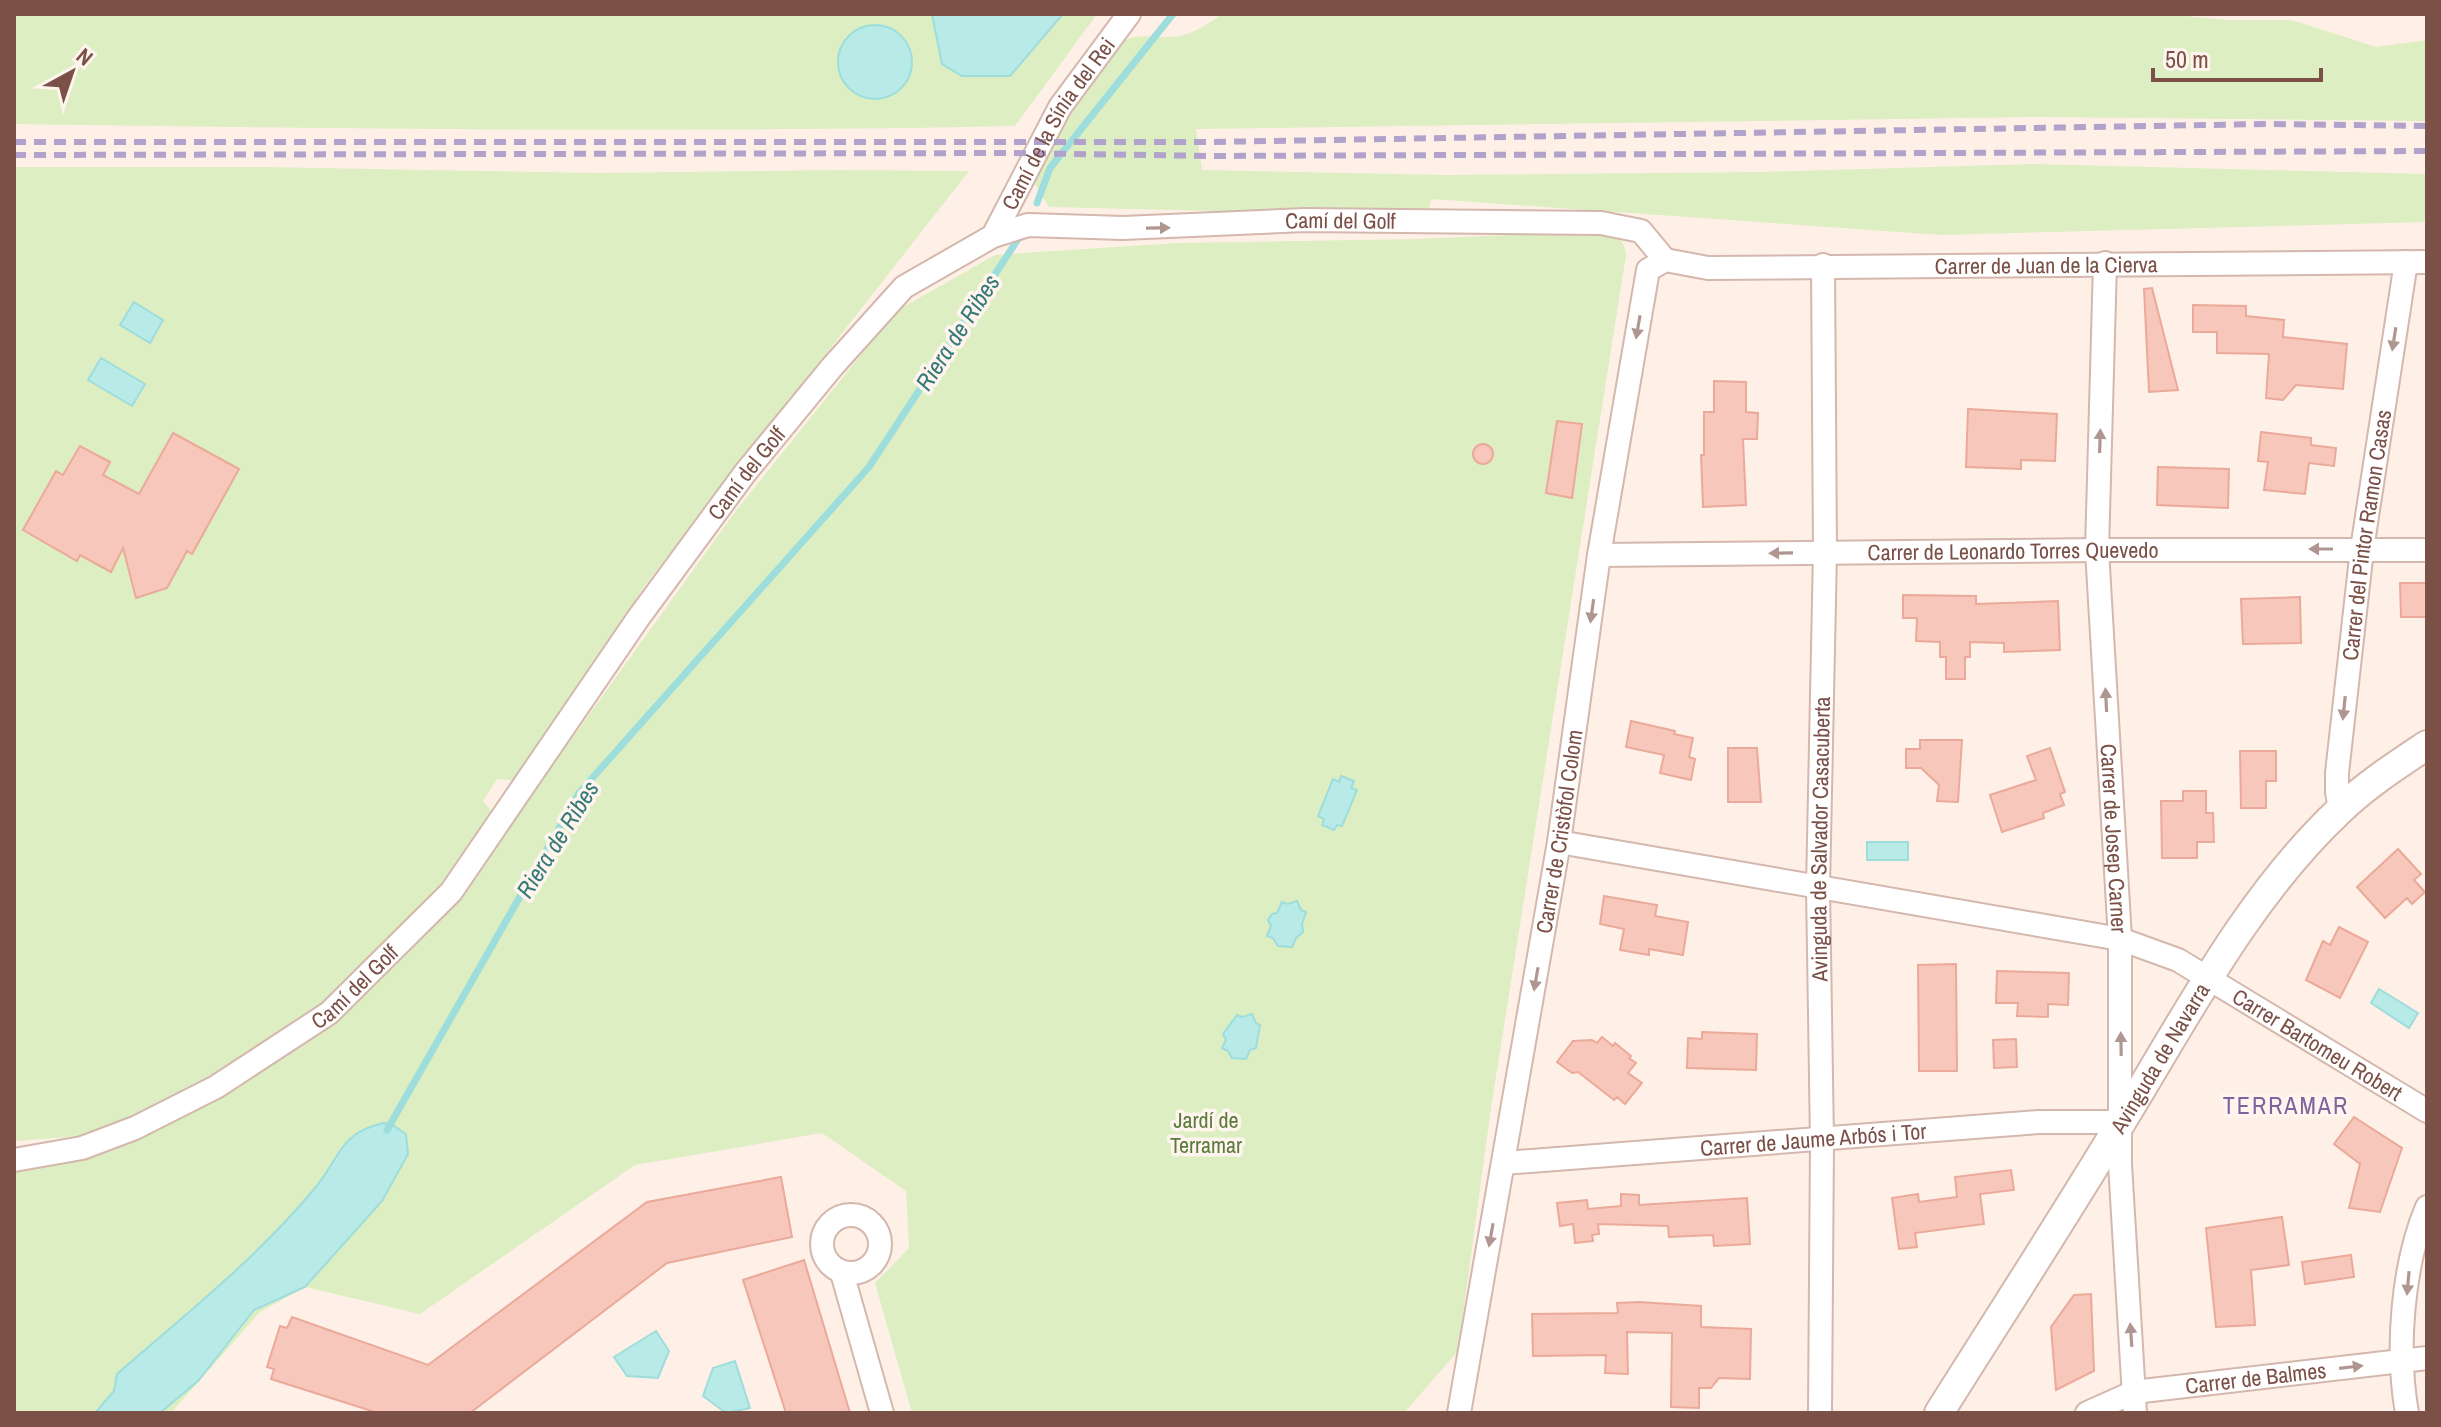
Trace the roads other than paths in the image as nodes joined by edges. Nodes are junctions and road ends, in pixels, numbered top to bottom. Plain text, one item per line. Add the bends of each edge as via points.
1 (1129, 14) edge
2 (993, 236) junction
3 (1665, 260) junction
4 (2416, 262) edge
5 (2105, 263) junction
6 (1823, 265) junction
7 (2362, 549) junction
8 (2097, 550) junction
9 (2427, 550) edge
10 (1825, 552) junction
11 (1599, 555) junction
12 (2427, 745) edge
13 (2340, 809) junction
14 (1559, 842) junction
15 (1818, 888) junction
16 (2120, 939) junction
17 (2208, 977) junction
18 (2427, 1111) edge
19 (2122, 1122) junction
20 (1822, 1141) junction
21 (14, 1160) edge
22 (1504, 1163) junction
23 (2427, 1207) edge
24 (842, 1273) dead end
25 (2427, 1358) edge
26 (2403, 1361) junction
27 (2134, 1402) edge
28 (882, 1413) edge
29 (1459, 1413) edge
30 (1820, 1413) edge
31 (1939, 1413) edge
32 (2087, 1413) edge
33 (2407, 1413) edge

1 - 2 street, Camí de la Sínia del Rei via 1060,107
2 -> 3 street, Camí del Golf via 1028,225 1193,227 1305,220 1601,223 1641,231
2 - 21 street, Camí del Golf via 904,287 832,367 745,473 639,617 451,892 329,1013 216,1087 135,1128 82,1148
3 - 6 street, Carrer de Juan de la Cierva via 1708,268
3 -> 11 street, Carrer de Cristòfol Colom via 1648,270
4 - 5 street, Carrer de Juan de la Cierva
4 -> 7 street, Carrer del Pintor Ramon Casas
5 - 6 street, Carrer de Juan de la Cierva
8 -> 5 street, Carrer de Josep Carner
6 - 10 street, Avinguda de Salvador Casacuberta
7 -> 8 street, Carrer de Leonardo Torres Quevedo
7 - 9 street, Carrer de Leonardo Torres Quevedo
7 -> 13 street, Carrer del Pintor Ramon Casas via 2337,773
8 - 10 street, Carrer de Leonardo Torres Quevedo
16 -> 8 street, Carrer de Josep Carner
10 -> 11 street, Carrer de Leonardo Torres Quevedo
10 - 15 street, Avinguda de Salvador Casacuberta
11 -> 14 street, Carrer de Cristòfol Colom
12 - 13 street, Avinguda de Navarra
13 - 17 street, Avinguda de Navarra via 2276,882
14 - 15 street, Carrer Bartomeu Robert
14 -> 22 street, Carrer de Cristòfol Colom
15 - 16 street, Carrer Bartomeu Robert
15 - 20 street, Avinguda de Salvador Casacuberta
16 - 17 street, Carrer Bartomeu Robert
19 -> 16 street, Carrer de Josep Carner
17 - 18 street, Carrer Bartomeu Robert
17 - 19 street, Avinguda de Navarra
19 - 20 street, Carrer de Jaume Arbós i Tor via 2039,1122
27 -> 19 street, Carrer de Josep Carner
19 - 31 street, Avinguda de Navarra
20 - 22 street, Carrer de Jaume Arbós i Tor
20 - 30 street, Avinguda de Salvador Casacuberta
22 -> 29 street, Carrer de Cristòfol Colom
23 -> 26 street via 2409,1267
24 - 28 street
25 - 26 street, Carrer de Balmes
27 -> 26 street, Carrer de Balmes
26 - 33 street
27 - 32 street, Carrer de Balmes

